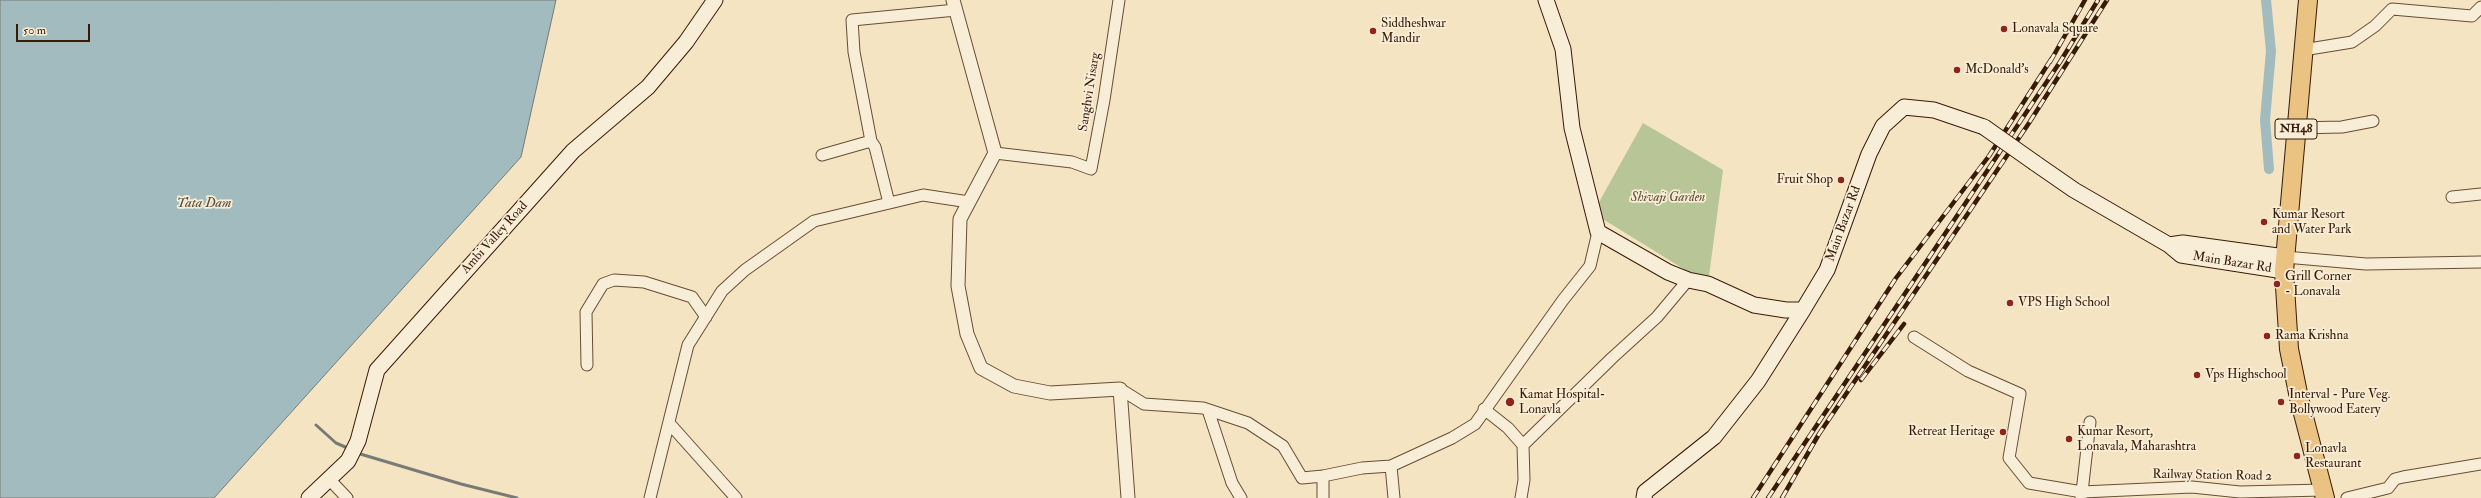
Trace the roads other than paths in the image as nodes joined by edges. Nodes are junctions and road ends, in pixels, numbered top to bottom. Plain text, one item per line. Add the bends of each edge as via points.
1 (715, 0) edge
2 (1119, 0) edge
3 (1546, 0) edge
4 (2300, 0) edge
5 (2308, 0) edge
6 (954, 5) edge
7 (2481, 7) edge
8 (2303, 50) junction
9 (2373, 122) dead end
10 (2296, 128) junction
11 (871, 141) junction
12 (995, 153) junction
13 (822, 155) dead end
14 (2481, 194) edge
15 (2452, 197) dead end
16 (969, 202) junction
17 (889, 203) junction
18 (1598, 232) junction
19 (2481, 262) edge
20 (2282, 264) junction
21 (1688, 280) junction
22 (1803, 310) junction
23 (706, 317) junction
24 (1914, 337) dead end
25 (587, 365) dead end
26 (1120, 388) junction
27 (1484, 409) junction
28 (1208, 410) junction
29 (2090, 422) dead end
30 (669, 423) junction
31 (1523, 445) junction
32 (2481, 464) edge
33 (1391, 466) junction
34 (1324, 476) junction
35 (329, 479) junction
36 (2320, 494) edge
37 (2082, 495) edge
38 (2240, 495) edge
39 (310, 498) edge
40 (347, 498) edge
41 (650, 498) edge
42 (736, 498) edge
43 (1128, 498) edge
44 (1241, 498) edge
45 (1323, 498) edge
46 (1394, 498) edge
47 (1520, 498) edge
48 (1644, 498) edge
49 (2347, 498) edge

1 - 35 main road, Ambi Valley Road via 686,42 648,87 573,151 377,370 358,440 348,460
2 - 12 street, Sanghvi Nisarg via 1091,169 1072,162
3 - 18 main road via 1563,48 1572,128
4 - 20 highway, NH48
5 - 8 highway, NH48
6 - 11 street via 852,20 854,52
6 - 12 street
7 - 8 street via 2472,16 2392,9 2375,26 2352,42
8 - 10 highway, NH48
9 - 10 street via 2342,127
10 - 20 highway, NH48
11 - 13 street
11 - 17 street via 875,147
12 - 16 street
14 - 15 street
16 - 17 street via 923,195
16 - 26 street via 960,218 958,286 967,334 981,368 1014,386 1050,393
17 - 23 street via 814,221 745,270 722,292
18 - 21 main road via 1668,272
18 - 27 street via 1590,266
19 - 20 street
20 - 22 main road, Main Bazar Rd, bridge via 2181,255 2169,245 2074,190 1984,127 1934,110 1904,108 1883,126 1869,154 1827,270
20 - 36 highway, NH48 via 2282,350 2292,403
21 - 22 main road via 1708,284 1754,305
21 - 31 street via 1657,317
22 - 48 main road, Main Bazar Rd via 1758,381 1714,437 1645,492
23 - 25 street via 692,297 644,282 614,280 603,284 586,312
23 - 30 street via 688,345
24 - 37 street, Railway Station Road 2 via 1968,371 2020,394 2009,458 2029,483
26 - 28 street via 1144,404
26 - 43 street
27 - 31 street via 1508,428
27 - 33 street via 1475,424 1452,438
28 - 34 street via 1248,423 1283,446 1302,478
28 - 44 street via 1232,483
29 - 37 street
30 - 41 street
30 - 42 street
31 - 47 street via 1524,480
32 - 49 street via 2395,479 2388,488
33 - 34 street via 1362,468
33 - 46 street
34 - 45 street
35 - 39 main road, Ambi Valley Road
35 - 40 street
36 - 38 street, Railway Station Road 2
37 - 38 street, Railway Station Road 2 via 2192,487

